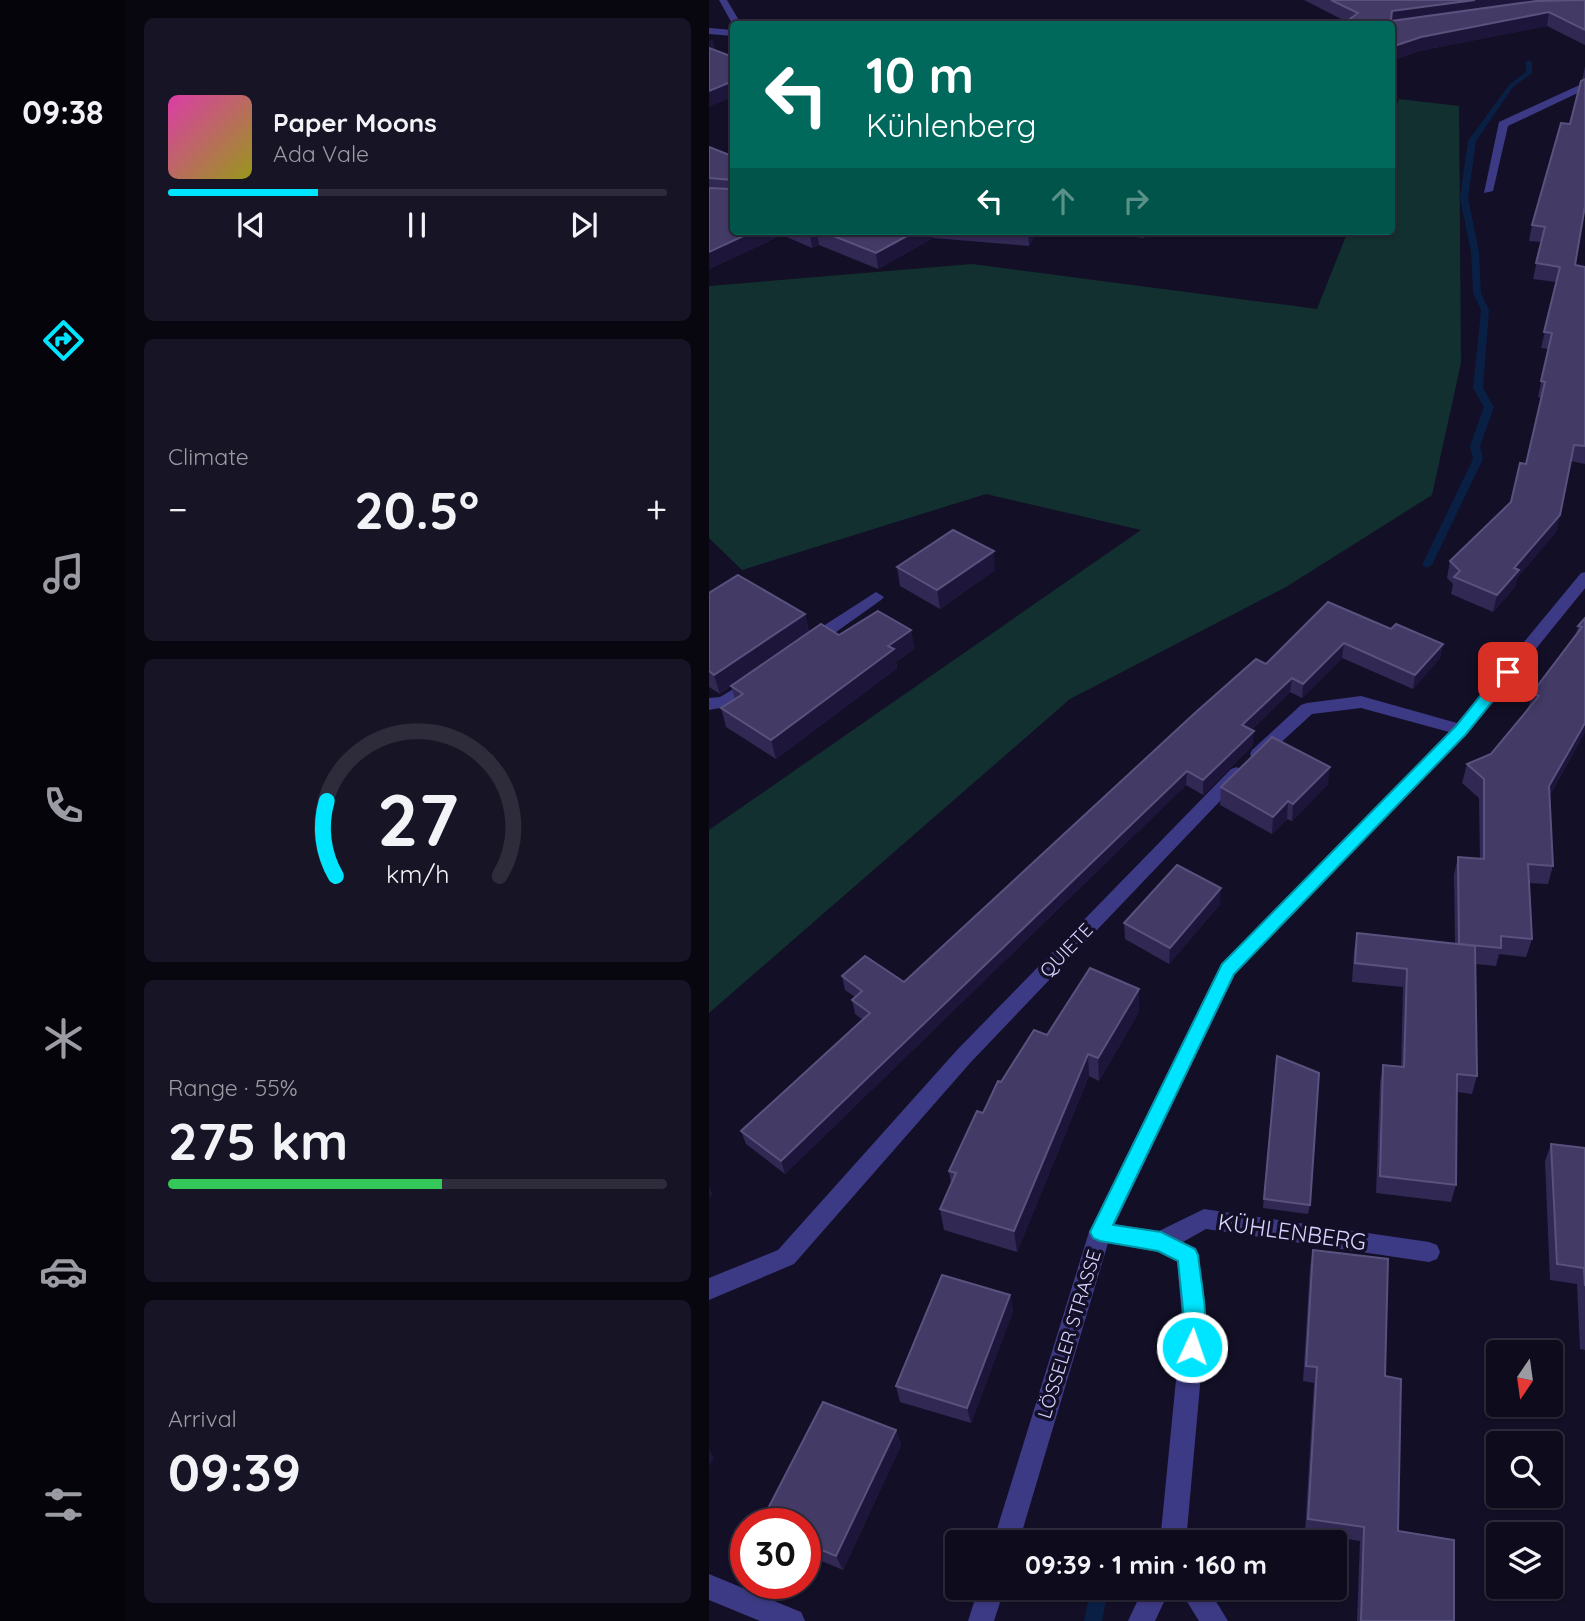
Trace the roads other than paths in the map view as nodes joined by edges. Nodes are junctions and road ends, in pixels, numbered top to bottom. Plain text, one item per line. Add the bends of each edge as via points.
1 (723, 0) edge
2 (735, 21) edge
3 (709, 31) edge
4 (730, 33) edge
5 (1585, 85) edge
6 (1488, 191) dead end
7 (1585, 576) edge
8 (876, 597) dead end
9 (799, 650) edge
10 (767, 672) edge
11 (709, 704) edge
12 (1461, 730) junction
13 (1100, 1232) junction
14 (1161, 1242) junction
15 (1429, 1252) dead end
16 (709, 1289) edge
17 (1010, 1530) edge
18 (1174, 1530) edge
19 (709, 1587) edge
20 (988, 1600) edge
21 (1152, 1600) edge
22 (1200, 1600) edge
23 (792, 1621) edge
24 (981, 1621) edge
25 (1141, 1621) edge
26 (1215, 1621) edge

1 - 2 street
3 - 4 street
5 - 6 street via 1503,124
7 - 12 street, LÖSSELER STRASSE
8 - 9 street
10 - 11 street via 724,702
12 - 13 street, LÖSSELER STRASSE via 1228,969
12 - 16 street, QUIETE via 1361,702 1307,709 1244,766 964,1056 786,1257
13 - 14 street
13 - 17 street, LÖSSELER STRASSE
14 - 15 street, KÜHLENBERG via 1204,1219
14 - 18 street via 1188,1255 1194,1319
19 - 23 street
20 - 24 street
21 - 25 street
22 - 26 street

